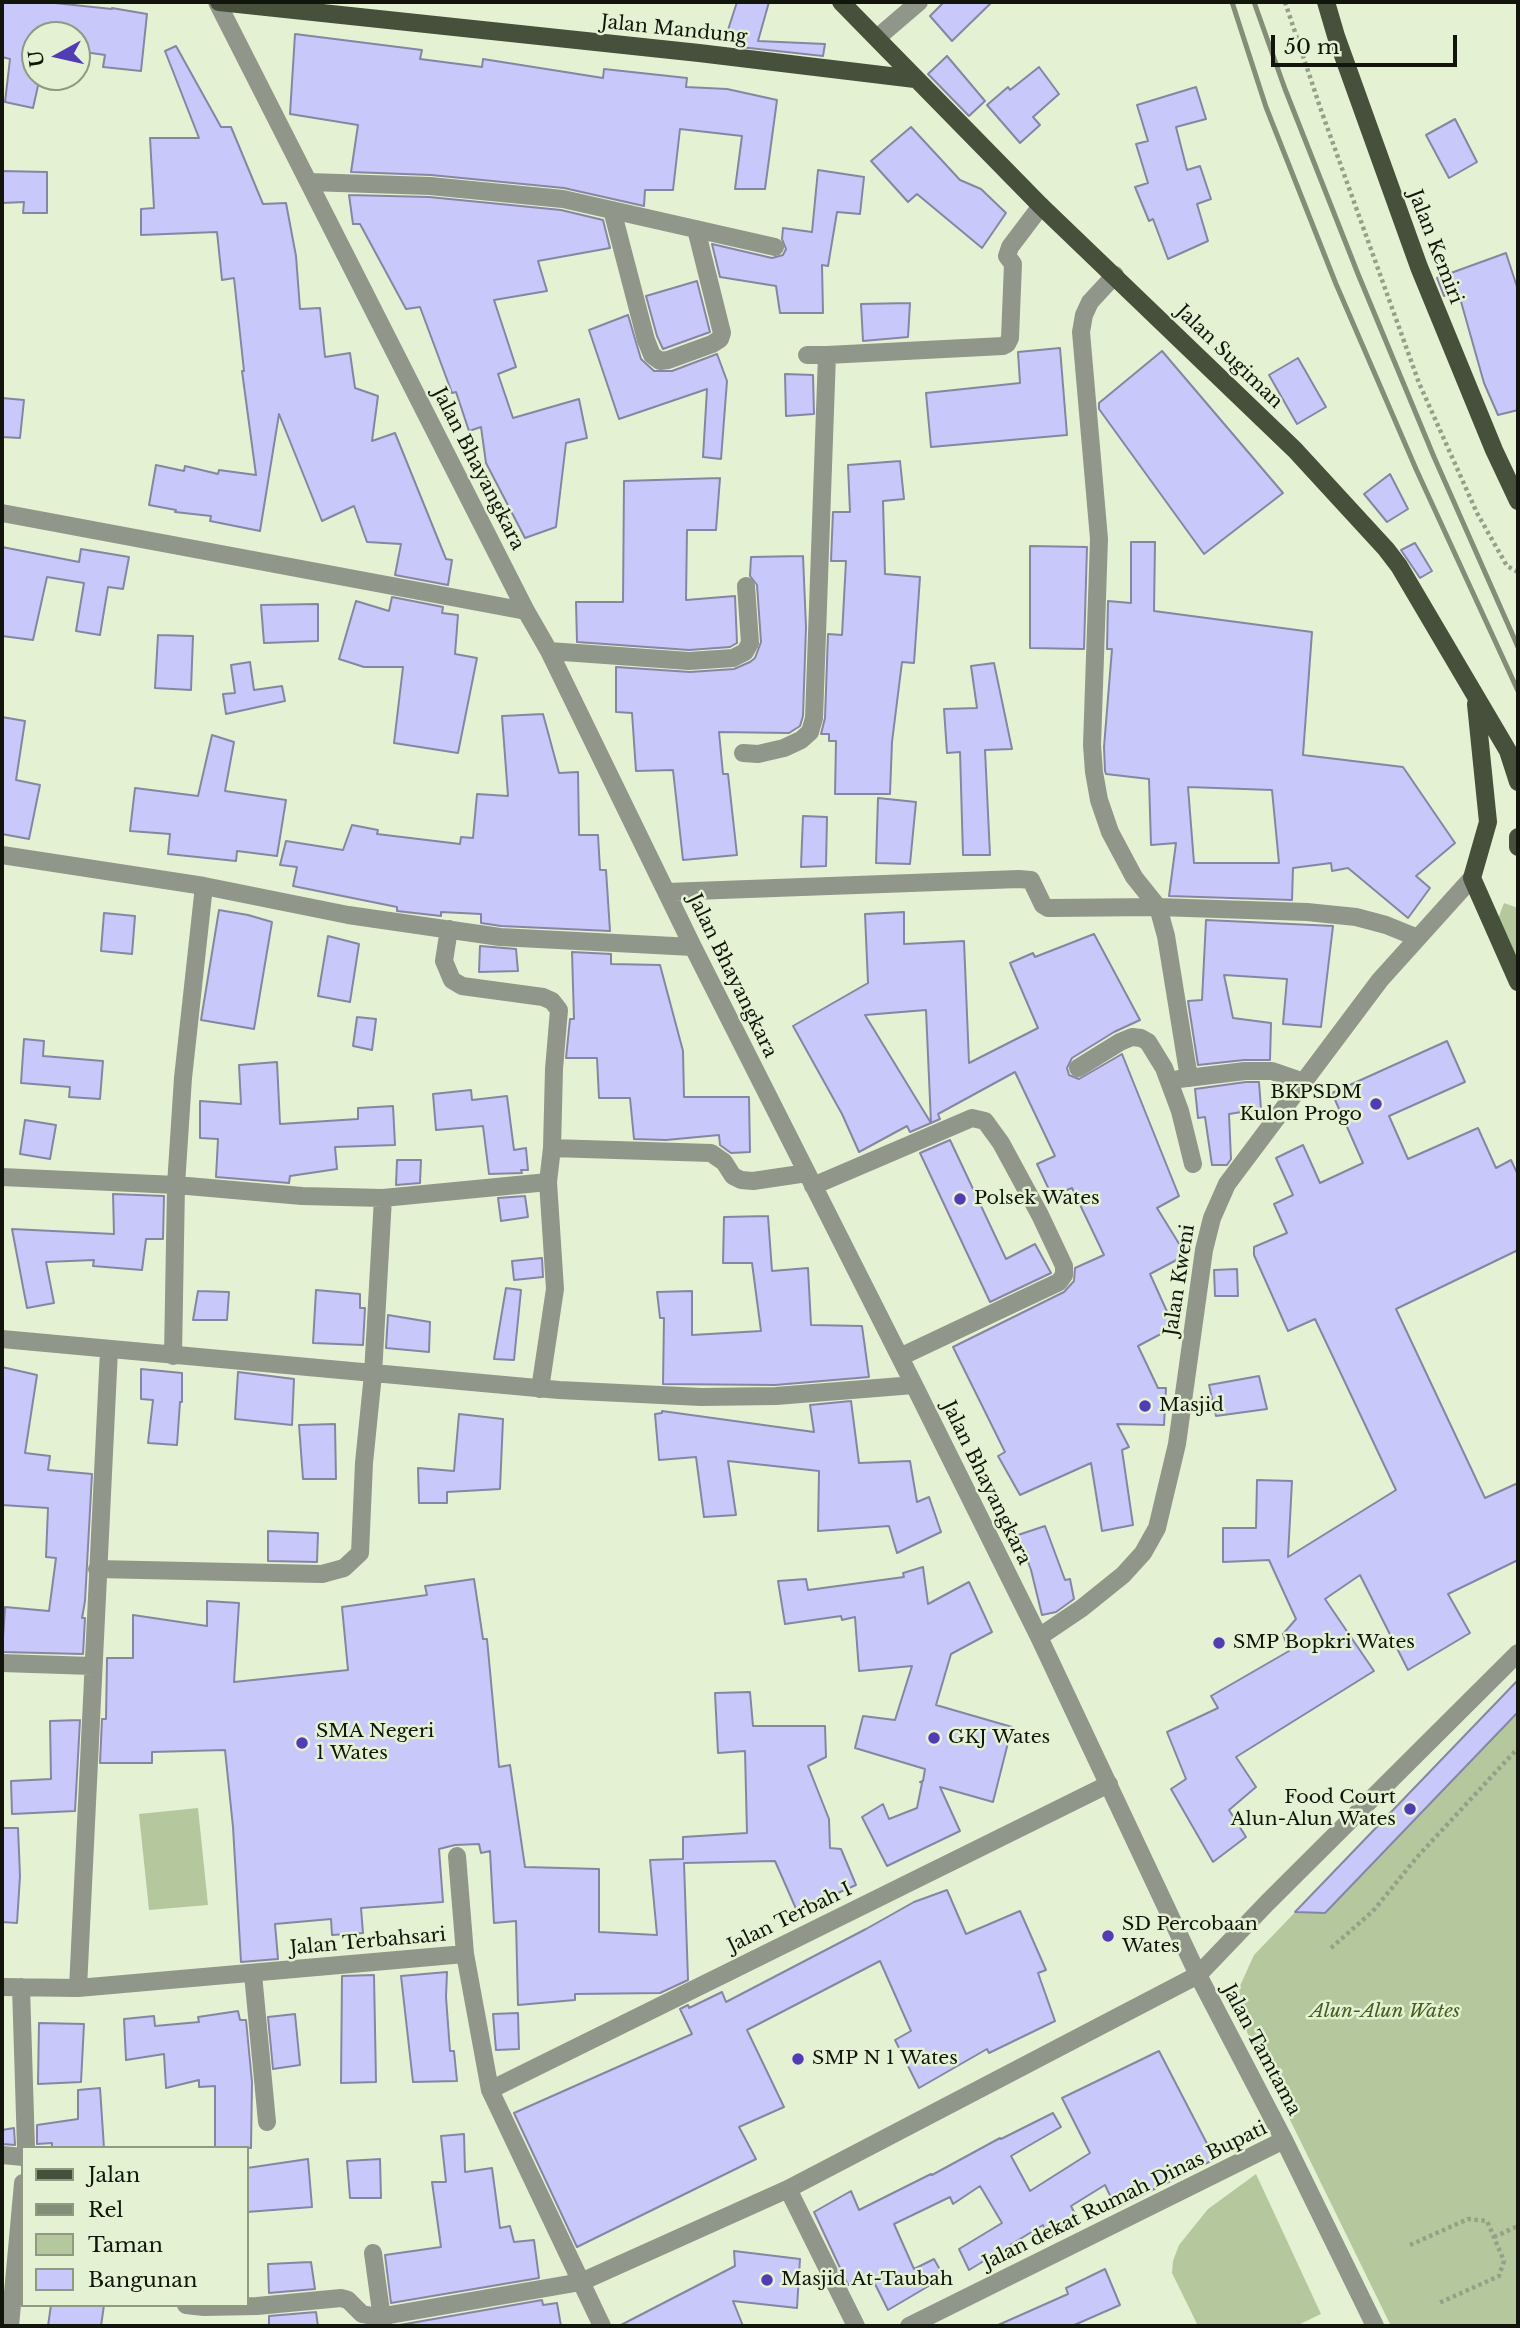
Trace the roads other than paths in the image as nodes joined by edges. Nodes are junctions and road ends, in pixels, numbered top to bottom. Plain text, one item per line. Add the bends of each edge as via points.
1 (218, 2) edge
2 (841, 2) edge
3 (919, 2) edge
4 (1326, 2) edge
5 (877, 38) junction
6 (915, 79) junction
7 (309, 182) junction
8 (1041, 206) junction
9 (612, 210) junction
10 (696, 229) junction
11 (775, 247) dead end
12 (1115, 275) junction
13 (807, 355) dead end
14 (827, 355) junction
15 (1518, 501) edge
16 (2, 513) edge
17 (746, 586) dead end
18 (526, 611) junction
19 (549, 651) junction
20 (1476, 697) junction
21 (743, 753) dead end
22 (1518, 782) edge
23 (1518, 837) edge
24 (1518, 847) edge
25 (2, 855) edge
26 (1472, 878) junction
27 (204, 886) junction
28 (667, 892) junction
29 (1158, 908) junction
30 (449, 929) junction
31 (1418, 938) junction
32 (693, 947) junction
33 (1518, 982) edge
34 (1078, 1068) dead end
35 (1189, 1078) junction
36 (1169, 1080) junction
37 (1304, 1082) junction
38 (552, 1148) junction
39 (1193, 1164) dead end
40 (2, 1177) edge
41 (810, 1180) junction
42 (548, 1182) junction
43 (176, 1185) junction
44 (383, 1198) junction
45 (2, 1339) edge
46 (108, 1350) junction
47 (173, 1356) junction
48 (900, 1357) junction
49 (373, 1374) junction
50 (914, 1385) junction
51 (540, 1389) junction
52 (97, 1569) junction
53 (1039, 1637) junction
54 (1518, 1653) edge
55 (2, 1662) edge
56 (92, 1666) junction
57 (1109, 1784) junction
58 (457, 1856) dead end
59 (466, 1954) junction
60 (253, 1974) junction
61 (1198, 1975) junction
62 (2, 1987) edge
63 (21, 1987) junction
64 (78, 1988) junction
65 (490, 2090) junction
66 (267, 2122) dead end
67 (1284, 2140) junction
68 (26, 2146) edge
69 (2, 2155) edge
70 (21, 2157) edge
71 (788, 2189) junction
72 (21, 2200) edge
73 (373, 2253) dead end
74 (13, 2266) edge
75 (581, 2282) junction
76 (248, 2306) edge
77 (382, 2321) edge
78 (10, 2326) edge
79 (602, 2326) edge
80 (856, 2326) edge
81 (909, 2326) edge
82 (1375, 2326) edge

1 - 6 main road, Jalan Mandung
1 - 7 street, Jalan Bhayangkara
2 - 5 main road, Jalan Sugiman
3 - 5 street
4 - 15 main road, Jalan Kemiri via 1419,267
5 - 6 main road, Jalan Sugiman
6 - 8 main road, Jalan Sugiman
7 - 9 street via 430,186 563,199
7 - 18 street, Jalan Bhayangkara
8 - 12 main road, Jalan Sugiman
8 - 14 street via 1009,253 1013,264 1007,344
9 - 10 street
9 - 10 street via 646,340 660,361 712,344 722,333
10 - 11 street
12 - 20 main road, Jalan Sugiman via 1295,450 1386,549
12 - 29 street via 1090,302 1081,332 1099,539 1092,745 1099,800 1110,832 1134,877
13 - 14 street
14 - 21 street via 814,718 810,732 801,740 758,754
16 - 18 street
17 - 19 street via 750,643 733,658 689,661
18 - 19 street, Jalan Bhayangkara
19 - 28 street, Jalan Bhayangkara
20 - 22 main road, Jalan Sugiman via 1508,751
20 - 26 main road via 1488,822
23 - 24 main road
25 - 27 street
26 - 31 street, Jalan Kweni
26 - 33 main road
27 - 30 street via 348,915
27 - 43 street
28 - 29 street via 1019,879 1031,880 1048,908
28 - 32 street, Jalan Bhayangkara
29 - 31 street via 1356,917
29 - 35 street
30 - 32 street via 500,937
30 - 38 street via 444,961 452,980 462,986 543,997 559,1010
31 - 37 street, Jalan Kweni via 1380,980
32 - 41 street, Jalan Bhayangkara
34 - 36 street via 1120,1042 1141,1038 1148,1042
35 - 36 street
35 - 37 street via 1272,1071
36 - 39 street
37 - 53 street, Jalan Kweni via 1227,1184 1212,1218 1177,1444 1157,1528 1124,1575
38 - 41 street via 711,1153 741,1180
38 - 42 street
40 - 43 street
41 - 48 street, Jalan Bhayangkara
41 - 48 street via 972,1118 985,1121 1001,1143 1040,1215 1065,1266 1059,1282
42 - 44 street
42 - 51 street via 555,1289
43 - 44 street
43 - 47 street
44 - 49 street
45 - 46 street
46 - 47 street
46 - 52 street
47 - 49 street
48 - 50 street, Jalan Bhayangkara
49 - 51 street
49 - 52 street via 360,1553 354,1561 322,1574
50 - 51 street via 701,1397
50 - 53 street, Jalan Bhayangkara
52 - 56 street
53 - 57 street, Jalan Bhayangkara
54 - 61 street, Jalan Tamtama
55 - 56 street
56 - 64 street
57 - 61 street, Jalan Bhayangkara
57 - 65 street, Jalan Terbah I
58 - 59 street
59 - 60 street, Jalan Terbahsari
59 - 65 street, Jalan Terbahsari
60 - 64 street, Jalan Terbahsari
60 - 66 street
61 - 67 street, Jalan Tamtama
61 - 71 street
62 - 63 street, Jalan Terbahsari
63 - 64 street, Jalan Terbahsari
63 - 68 street
65 - 75 street, Jalan Terbahsari
67 - 81 street, Jalan dekat Rumah Dinas Bupati
67 - 82 street, Jalan Tamtama
69 - 70 street
71 - 75 street
71 - 80 street
72 - 74 street
73 - 77 street
74 - 78 street
75 - 77 street
75 - 79 street, Jalan Terbahsari
76 - 77 street via 341,2298

